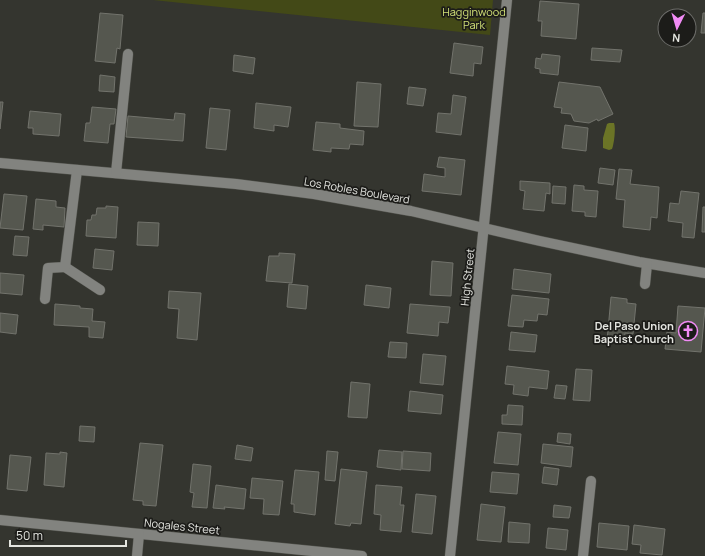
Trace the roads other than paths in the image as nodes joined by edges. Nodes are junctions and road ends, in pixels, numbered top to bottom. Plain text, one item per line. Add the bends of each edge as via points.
1 (507, 0) edge
2 (128, 54) dead end
3 (0, 163) edge
4 (77, 170) junction
5 (116, 173) junction
6 (484, 228) junction
7 (647, 264) junction
8 (65, 267) junction
9 (705, 273) edge
10 (645, 284) dead end
11 (100, 290) dead end
12 (45, 299) dead end
13 (591, 481) dead end
14 (0, 520) edge
15 (139, 534) junction
16 (137, 556) edge
17 (362, 556) edge
18 (450, 556) edge
19 (583, 556) edge

1 - 6 street, High Street
2 - 5 street
3 - 4 street, Los Robles Boulevard
4 - 5 street, Los Robles Boulevard
4 - 8 street
5 - 6 street, Los Robles Boulevard via 310,194 411,211
6 - 7 street, Los Robles Boulevard
6 - 18 street, High Street
7 - 9 street, Los Robles Boulevard
7 - 10 street
8 - 11 street
8 - 12 street via 48,268
13 - 19 street
14 - 15 street, Nogales Street
15 - 16 street
15 - 17 street, Nogales Street

